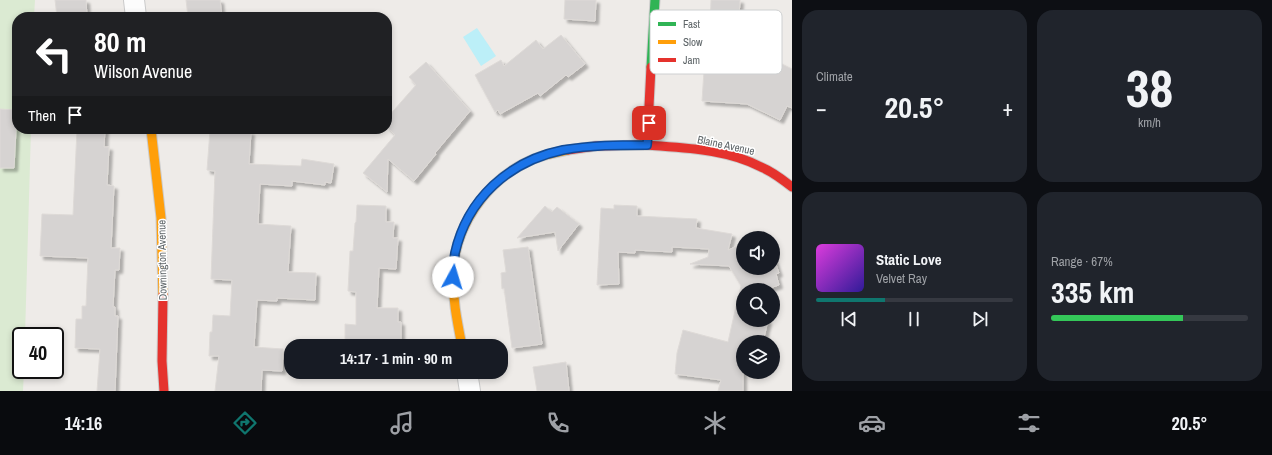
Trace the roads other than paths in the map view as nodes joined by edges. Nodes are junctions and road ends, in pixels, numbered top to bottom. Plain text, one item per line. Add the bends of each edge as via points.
1 (134, 0) edge
2 (655, 0) edge
3 (654, 10) edge
4 (135, 12) edge
5 (651, 74) edge
6 (152, 134) edge
7 (647, 145) junction
8 (792, 187) edge
9 (461, 339) edge
10 (468, 379) edge
11 (164, 391) edge
12 (470, 391) edge

1 - 4 street
2 - 3 street
5 - 7 street
6 - 11 street, Downington Avenue via 162,232
7 - 8 street, Blaine Avenue via 750,161 770,170
7 - 9 street, Blaine Avenue via 584,147 543,155 506,173 489,188 463,229 455,253 453,277
10 - 12 street

